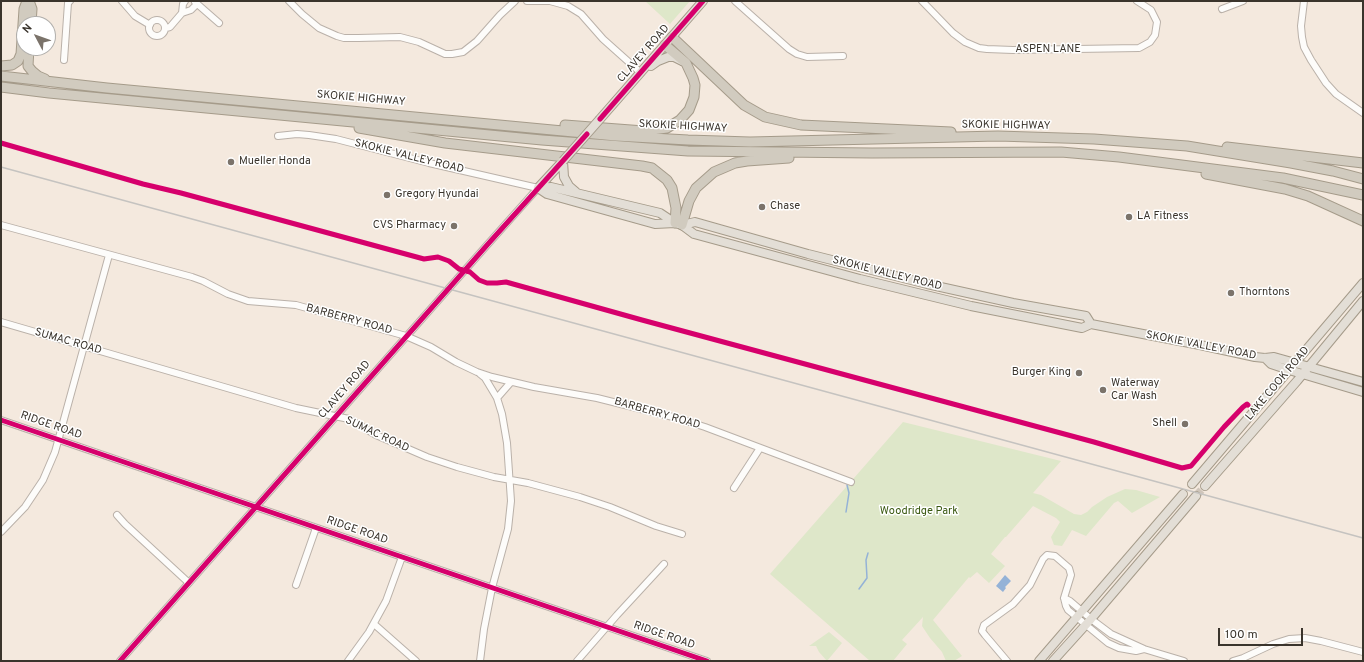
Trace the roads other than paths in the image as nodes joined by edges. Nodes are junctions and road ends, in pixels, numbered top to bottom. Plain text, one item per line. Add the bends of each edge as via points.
1 (28, 1) edge
2 (70, 1) edge
3 (122, 1) edge
4 (185, 1) edge
5 (289, 1) edge
6 (515, 1) edge
7 (527, 1) edge
8 (703, 1) edge
9 (736, 1) edge
10 (922, 1) edge
11 (1137, 1) edge
12 (1243, 1) edge
13 (1304, 1) edge
14 (195, 2) edge
15 (1222, 9) dead end
16 (182, 14) junction
17 (32, 16) edge
18 (219, 23) dead end
19 (150, 25) junction
20 (166, 28) junction
21 (672, 37) junction
22 (665, 45) junction
23 (29, 56) edge
24 (843, 56) dead end
25 (64, 60) dead end
26 (686, 63) junction
27 (1, 66) edge
28 (642, 72) junction
29 (1, 76) edge
30 (54, 82) junction
31 (1, 87) edge
32 (1363, 113) edge
33 (298, 117) junction
34 (483, 123) junction
35 (278, 136) dead end
36 (998, 136) junction
37 (1187, 146) junction
38 (851, 153) junction
39 (1119, 157) junction
40 (563, 161) junction
41 (1363, 163) edge
42 (1363, 179) edge
43 (538, 188) junction
44 (578, 194) junction
45 (1363, 195) edge
46 (1363, 221) edge
47 (679, 224) junction
48 (1, 225) edge
49 (109, 255) junction
50 (1363, 283) edge
51 (927, 284) junction
52 (924, 295) junction
53 (973, 295) junction
54 (1363, 301) edge
55 (971, 306) junction
56 (1, 322) edge
57 (1091, 324) junction
58 (406, 336) junction
59 (84, 346) junction
60 (1265, 358) junction
61 (1296, 362) junction
62 (1309, 367) junction
63 (1289, 370) junction
64 (478, 372) junction
65 (1302, 374) junction
66 (511, 382) junction
67 (1363, 382) edge
68 (1363, 392) edge
69 (497, 398) junction
70 (336, 416) junction
71 (1, 420) edge
72 (58, 439) junction
73 (760, 448) junction
74 (510, 480) junction
75 (852, 482) dead end
76 (1192, 484) dead end
77 (1205, 486) tunnel mouth
78 (734, 488) dead end
79 (1183, 494) dead end
80 (1196, 496) tunnel mouth
81 (256, 507) junction
82 (117, 515) dead end
83 (316, 528) junction
84 (1, 532) edge
85 (682, 534) dead end
86 (402, 557) junction
87 (664, 564) dead end
88 (189, 583) junction
89 (296, 585) dead end
90 (492, 588) junction
91 (1080, 615) junction
92 (1088, 622) junction
93 (374, 624) junction
94 (608, 627) junction
95 (1144, 649) junction
96 (1363, 652) edge
97 (120, 661) edge
98 (348, 661) edge
99 (416, 661) edge
100 (480, 661) edge
101 (577, 661) edge
102 (707, 661) edge
103 (1007, 661) edge
104 (1039, 661) edge
105 (1053, 661) edge
106 (1184, 661) edge
107 (1233, 661) edge

1 - 17 highway via 32,9
1 - 27 highway via 24,9 21,54 18,61 12,65
2 - 25 street
3 - 19 street via 135,16
4 - 16 street
5 - 6 street via 319,28 337,36 400,37 419,42 445,54 452,54 466,50 477,41
7 - 28 street via 550,1 568,6 581,14 603,38
8 - 21 main road, CLAVEY ROAD
9 - 24 street via 797,54 807,57
10 - 11 street, ASPEN LANE via 958,37 971,45 988,49 1139,48 1150,42 1157,29 1155,17 1148,8
12 - 15 street
13 - 32 street via 1301,26 1304,47 1326,83 1336,94
14 - 16 street via 191,10
14 - 18 street
16 - 20 street
19 - 20 street via 159,20
19 - 20 street via 150,32 156,36 164,33
21 - 22 main road, CLAVEY ROAD
21 - 36 highway via 744,105 778,120 801,125
22 - 26 highway
22 - 28 main road, CLAVEY ROAD
23 - 30 highway via 28,66 32,71
26 - 28 main road via 668,57
26 - 34 highway via 695,85 694,98 685,115 667,128 644,131 524,122
28 - 40 main road, CLAVEY ROAD, bridge
29 - 30 highway, SKOKIE HIGHWAY
30 - 34 highway, SKOKIE HIGHWAY
31 - 33 highway
33 - 38 highway via 642,149 729,153
33 - 47 highway via 445,143 652,168 667,180 672,188
34 - 36 highway, SKOKIE HIGHWAY via 616,136 750,142
35 - 43 street, SKOKIE VALLEY ROAD via 297,134 336,139
36 - 37 highway, SKOKIE HIGHWAY
37 - 41 highway via 1251,149
37 - 42 highway, SKOKIE HIGHWAY via 1291,163
38 - 39 highway via 1061,152
38 - 47 highway via 747,161 724,167 707,177 696,188
39 - 45 highway via 1283,178
39 - 46 highway via 1284,189 1308,196
40 - 43 main road, CLAVEY ROAD
40 - 44 main road via 564,177
43 - 44 main road, SKOKIE VALLEY ROAD via 551,187
43 - 47 main road, SKOKIE VALLEY ROAD via 548,194 655,224
43 - 58 street, CLAVEY ROAD
44 - 47 main road, SKOKIE VALLEY ROAD via 660,213
47 - 51 main road, SKOKIE VALLEY ROAD via 695,222
47 - 52 main road, SKOKIE VALLEY ROAD via 694,234
48 - 49 street, BARBERRY ROAD
49 - 58 street, BARBERRY ROAD via 192,277 248,301 296,305
49 - 59 street
50 - 61 main road, LAKE COOK ROAD
51 - 52 main road
51 - 53 main road, SKOKIE VALLEY ROAD
52 - 55 main road, SKOKIE VALLEY ROAD
53 - 55 main road
53 - 57 main road, SKOKIE VALLEY ROAD via 1086,316
54 - 62 main road, LAKE COOK ROAD
55 - 57 main road, SKOKIE VALLEY ROAD via 1082,328
56 - 59 street, SUMAC ROAD
57 - 60 main road, SKOKIE VALLEY ROAD
58 - 64 street, BARBERRY ROAD
58 - 70 street, CLAVEY ROAD
59 - 70 street, SUMAC ROAD via 296,408
59 - 72 street
60 - 61 main road, SKOKIE VALLEY ROAD via 1274,356
60 - 63 main road, SKOKIE VALLEY ROAD via 1271,364
61 - 62 main road, SKOKIE VALLEY ROAD
61 - 63 main road, LAKE COOK ROAD
62 - 65 main road, LAKE COOK ROAD
62 - 67 main road, SKOKIE VALLEY ROAD
63 - 65 main road, SKOKIE VALLEY ROAD
63 - 76 main road, LAKE COOK ROAD
64 - 66 street, BARBERRY ROAD
64 - 69 street via 485,378
65 - 68 main road, SKOKIE VALLEY ROAD
65 - 77 main road, LAKE COOK ROAD
66 - 69 street
66 - 73 street, BARBERRY ROAD via 626,404 698,425
69 - 74 street via 502,414
70 - 74 street, SUMAC ROAD via 349,419 376,435 427,457
70 - 81 street, CLAVEY ROAD
71 - 72 street, RIDGE ROAD
72 - 81 street, RIDGE ROAD
72 - 84 street via 43,480 25,507
73 - 75 street, BARBERRY ROAD
73 - 78 street
74 - 85 street, SUMAC ROAD via 580,497
74 - 90 street via 508,529
79 - 91 main road
80 - 92 main road
81 - 83 street, RIDGE ROAD
81 - 88 street, CLAVEY ROAD
82 - 88 street
83 - 86 street, RIDGE ROAD
83 - 89 street
86 - 90 street, RIDGE ROAD
86 - 93 street via 386,601
87 - 94 street
88 - 97 street, CLAVEY ROAD
90 - 94 street, RIDGE ROAD
90 - 100 street
91 - 92 street
91 - 103 street via 1070,601 1064,598 1071,575 1069,568 1055,556 1047,555 1042,559 1030,585 1013,604 984,625 982,631
91 - 104 main road
92 - 95 street
92 - 95 street via 1108,643 1136,651
92 - 105 main road
93 - 98 street
93 - 99 street
94 - 101 street
94 - 102 street, RIDGE ROAD
95 - 106 street
96 - 107 street via 1305,638 1289,639

